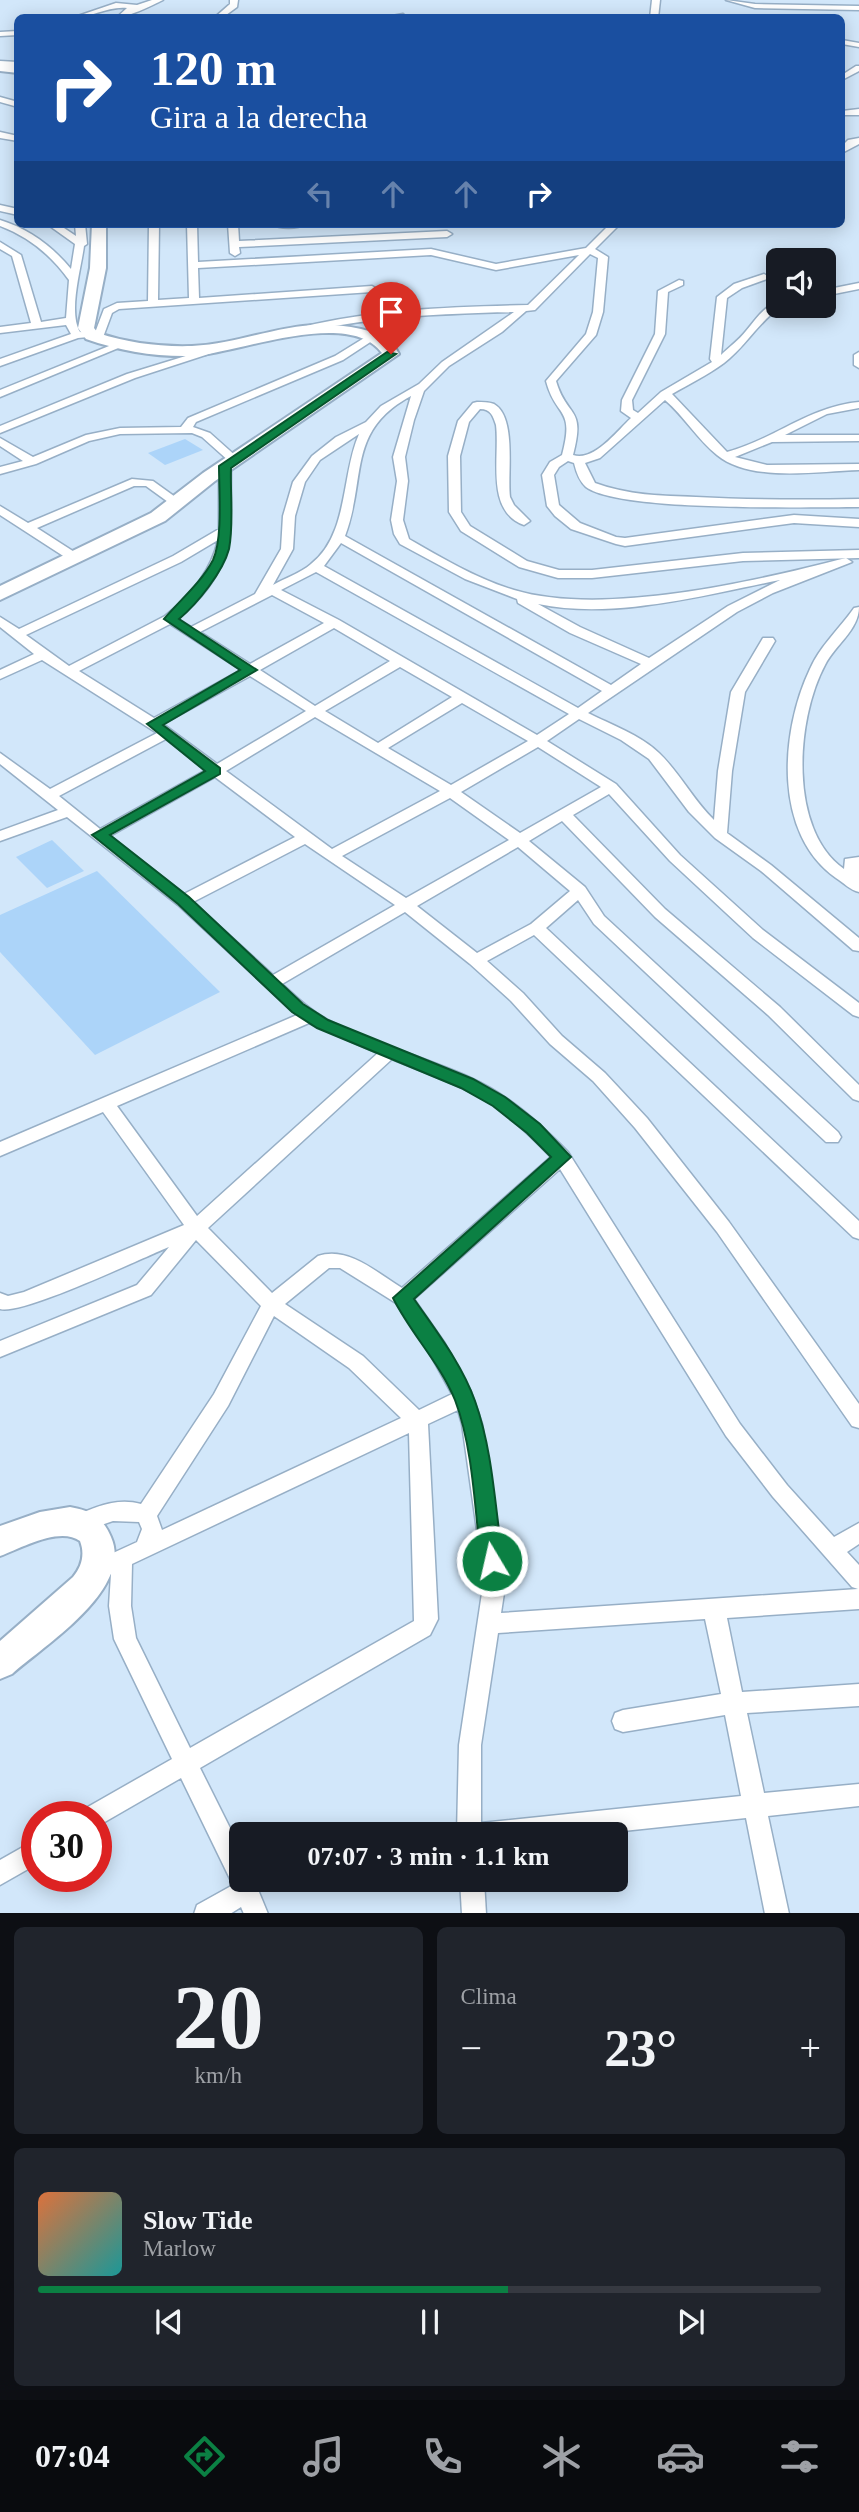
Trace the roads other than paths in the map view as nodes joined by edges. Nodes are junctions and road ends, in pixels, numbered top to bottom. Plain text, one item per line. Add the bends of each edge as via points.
1 (159, 0) edge
2 (234, 0) edge
3 (730, 0) edge
4 (798, 0) edge
5 (136, 7) junction
6 (859, 7) edge
7 (88, 14) edge
8 (125, 14) edge
9 (222, 14) edge
10 (0, 223) edge
11 (58, 228) edge
12 (80, 228) edge
13 (99, 228) edge
14 (154, 228) edge
15 (192, 228) edge
16 (233, 228) edge
17 (454, 228) edge
18 (611, 228) edge
19 (447, 234) junction
20 (82, 244) junction
21 (235, 244) junction
22 (0, 245) edge
23 (589, 250) junction
24 (431, 252) junction
25 (16, 255) junction
26 (0, 256) edge
27 (236, 263) junction
28 (193, 265) junction
29 (764, 277) dead end
30 (74, 280) junction
31 (679, 283) dead end
32 (859, 286) edge
33 (372, 289) dead end
34 (836, 291) edge
35 (194, 301) junction
36 (153, 304) junction
37 (522, 310) junction
38 (766, 312) edge
39 (70, 321) junction
40 (37, 325) junction
41 (306, 329) junction
42 (0, 330) edge
43 (88, 336) junction
44 (373, 337) junction
45 (123, 344) junction
46 (225, 347) junction
47 (859, 355) edge
48 (719, 362) junction
49 (0, 363) edge
50 (859, 365) edge
51 (422, 386) junction
52 (0, 394) edge
53 (665, 394) junction
54 (859, 405) edge
55 (637, 417) junction
56 (371, 425) junction
57 (187, 428) junction
58 (0, 430) edge
59 (859, 438) edge
60 (769, 439) junction
61 (0, 441) edge
62 (14, 450) junction
63 (0, 456) edge
64 (726, 456) junction
65 (573, 459) junction
66 (32, 462) junction
67 (230, 463) junction
68 (859, 467) edge
69 (0, 471) edge
70 (859, 503) edge
71 (178, 504) junction
72 (0, 510) edge
73 (524, 521) dead end
74 (859, 523) edge
75 (29, 527) junction
76 (223, 531) junction
77 (340, 538) junction
78 (859, 557) edge
79 (75, 558) junction
80 (316, 567) junction
81 (809, 570) junction
82 (265, 593) junction
83 (510, 593) junction
84 (0, 594) edge
85 (859, 611) edge
86 (170, 619) junction
87 (0, 621) edge
88 (334, 623) junction
89 (191, 632) junction
90 (17, 635) junction
91 (768, 641) dead end
92 (43, 655) junction
93 (400, 661) junction
94 (649, 663) junction
95 (250, 670) junction
96 (69, 671) junction
97 (0, 675) edge
98 (613, 692) junction
99 (462, 697) junction
100 (316, 712) junction
101 (579, 714) junction
102 (160, 729) junction
103 (538, 741) junction
104 (379, 748) junction
105 (0, 757) edge
106 (215, 771) junction
107 (611, 787) junction
108 (450, 791) junction
109 (49, 796) junction
110 (68, 811) junction
111 (563, 814) junction
112 (100, 835) junction
113 (720, 835) junction
114 (0, 836) edge
115 (306, 837) junction
116 (520, 840) junction
117 (331, 856) junction
118 (859, 862) edge
119 (856, 885) edge
120 (580, 891) junction
121 (183, 901) junction
122 (407, 905) junction
123 (536, 928) junction
124 (859, 946) edge
125 (476, 960) junction
126 (273, 982) junction
127 (859, 1011) edge
128 (311, 1016) junction
129 (391, 1051) junction
130 (859, 1095) edge
131 (106, 1103) junction
132 (832, 1137) dead end
133 (0, 1149) edge
134 (562, 1157) junction
135 (196, 1228) junction
136 (859, 1232) edge
137 (403, 1298) junction
138 (0, 1301) edge
139 (271, 1304) junction
140 (0, 1349) edge
141 (464, 1398) junction
142 (859, 1420) edge
143 (418, 1422) junction
144 (146, 1515) junction
145 (89, 1529) junction
146 (859, 1532) edge
147 (0, 1541) edge
148 (145, 1548) junction
149 (833, 1550) junction
150 (109, 1566) junction
151 (859, 1580) edge
152 (859, 1599) edge
153 (714, 1609) junction
154 (488, 1624) junction
155 (0, 1663) edge
156 (859, 1695) edge
157 (733, 1703) junction
158 (623, 1721) dead end
159 (187, 1762) junction
160 (859, 1795) edge
161 (753, 1803) junction
162 (112, 1806) edge
163 (469, 1822) edge
164 (588, 1822) edge
165 (229, 1850) edge
166 (21, 1860) edge
167 (0, 1872) edge
168 (232, 1892) edge
169 (248, 1892) edge
170 (473, 1892) edge
171 (206, 1913) edge
172 (256, 1913) edge
173 (474, 1913) edge
174 (777, 1913) edge

1 - 5 street
2 - 9 street
3 - 6 street via 755,6
4 - 6 street
5 - 7 street via 116,5
5 - 8 street
10 - 30 street via 30,236 57,257
11 - 20 street
12 - 20 street
13 - 43 main road via 99,268
14 - 36 street
15 - 28 street
16 - 21 street
17 - 19 street
18 - 23 street
19 - 21 street
19 - 24 street
20 - 30 street
21 - 27 street
22 - 25 street
23 - 24 street via 496,267
23 - 37 street via 531,308
23 - 65 street via 603,257 598,313 591,335 551,381 554,396 571,416
24 - 27 street
25 - 26 street
25 - 40 street
27 - 28 street
28 - 35 street
29 - 48 street via 722,297 715,359
30 - 39 street
31 - 55 street via 663,291 660,334 627,400 627,411
32 - 34 street
33 - 35 street
35 - 36 street
36 - 43 street via 112,308
37 - 41 street via 437,310 349,319
37 - 51 street via 504,329 453,360
38 - 48 street
39 - 40 street
39 - 43 street via 72,330
40 - 42 street
41 - 44 main road
41 - 46 main road
43 - 45 main road
43 - 49 street
44 - 57 street via 339,358 192,420
44 - 67 main road via 390,350 386,360
45 - 46 main road via 180,351
45 - 52 street
46 - 58 street via 131,376
47 - 50 street
48 - 53 street
51 - 56 street via 380,412
51 - 83 street via 398,460 403,480 396,511 398,533 415,548
53 - 55 street
53 - 64 street
54 - 60 street via 815,414
55 - 65 street via 596,456
56 - 77 street via 355,458
56 - 82 street via 338,438 319,452 298,486 289,517 288,548
57 - 66 street via 94,436
57 - 67 street via 206,435
59 - 60 street
60 - 64 street via 746,452
61 - 62 street
62 - 63 street
62 - 66 street
64 - 68 street via 755,468
65 - 70 street via 591,485 626,495
65 - 74 street via 550,468 547,477 553,506 566,519 606,539 625,542 794,519
66 - 69 street
67 - 71 main road
67 - 76 street
71 - 75 street via 149,483 132,482
71 - 79 main road
72 - 75 street
73 - 78 street via 508,508 504,496 502,422 494,408 477,405 464,421 454,456 455,512 465,528 523,564 558,574 592,574 743,557
75 - 79 street
76 - 86 street via 219,560 185,608
76 - 90 street via 177,559
77 - 80 street via 330,556
77 - 98 street
78 - 81 street
79 - 84 main road
80 - 82 street
80 - 101 street
81 - 83 street via 662,600 558,603
81 - 94 street via 746,599
82 - 88 street
82 - 89 street
83 - 94 street via 575,630
85 - 119 street via 818,665 803,699 796,764 808,839 821,858
86 - 89 street
86 - 96 street
87 - 90 street
88 - 93 street
88 - 95 street
89 - 95 street
90 - 92 street
91 - 113 street via 738,692
92 - 96 street
92 - 97 street
93 - 99 street
93 - 100 street
94 - 98 street
95 - 100 street
95 - 102 street
96 - 102 street
98 - 101 street
99 - 103 street
99 - 104 street
100 - 104 street
100 - 106 street
101 - 103 street
101 - 113 street via 654,756
102 - 106 street
102 - 109 street
103 - 107 street
103 - 108 street
104 - 108 street
105 - 109 street
106 - 112 street
106 - 115 street
107 - 111 street
107 - 127 street via 676,858 758,934
108 - 116 street
108 - 117 street
109 - 110 street
110 - 112 street
110 - 114 street
111 - 116 street
111 - 130 street via 660,913 774,1011
112 - 121 street
113 - 124 street
115 - 117 street
115 - 121 street
116 - 120 street
116 - 122 street
117 - 122 street
118 - 119 street via 850,862
120 - 123 street
120 - 132 street via 599,920
121 - 126 street
122 - 125 street
122 - 126 street
123 - 125 street
123 - 136 street
125 - 142 street via 641,1123 723,1227
126 - 128 street
128 - 129 street
128 - 131 street
129 - 134 street via 499,1101
129 - 135 street
131 - 133 street
131 - 135 street
134 - 137 street
134 - 149 street via 733,1430
135 - 138 street via 28,1298 7,1304
135 - 139 street
135 - 140 street via 144,1290
137 - 139 street via 333,1259
137 - 141 street
139 - 143 street via 356,1362
139 - 144 street via 221,1401
141 - 143 street
141 - 154 street via 472,1424 495,1580
143 - 148 street
143 - 159 street via 427,1619 422,1628
144 - 145 street via 132,1509 110,1511
144 - 148 street via 152,1529
145 - 147 main road via 53,1522
145 - 150 main road
146 - 149 street
148 - 150 street
149 - 151 street
150 - 155 main road
150 - 159 street via 125,1639
152 - 153 street
153 - 154 street
153 - 157 street
154 - 163 street via 470,1745
156 - 157 street
157 - 158 street
157 - 161 street
159 - 162 street
159 - 165 street
160 - 161 street
161 - 164 street
161 - 174 street
166 - 167 street
168 - 171 street
169 - 172 street
170 - 173 street

